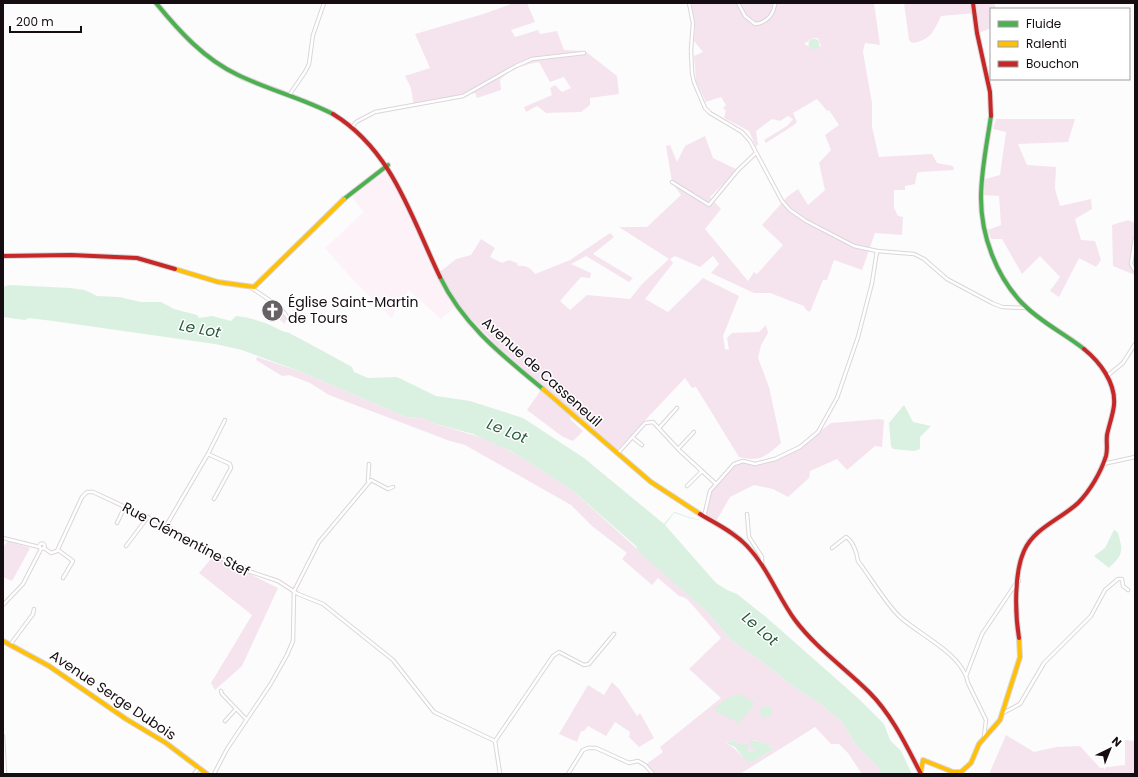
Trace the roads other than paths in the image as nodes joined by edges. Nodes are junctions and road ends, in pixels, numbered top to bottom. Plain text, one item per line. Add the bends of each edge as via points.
1 (156, 3) edge
2 (324, 3) edge
3 (689, 3) edge
4 (738, 3) edge
5 (775, 3) edge
6 (973, 3) edge
7 (584, 53) dead end
8 (290, 94) junction
9 (353, 126) junction
10 (756, 153) junction
11 (388, 165) junction
12 (672, 182) dead end
13 (1135, 238) edge
14 (877, 251) junction
15 (3, 256) edge
16 (1135, 271) edge
17 (250, 287) junction
18 (1028, 308) junction
19 (288, 318) dead end
20 (1135, 344) edge
21 (1107, 376) junction
22 (677, 408) dead end
23 (225, 420) dead end
24 (659, 428) junction
25 (694, 432) dead end
26 (632, 437) junction
27 (642, 445) dead end
28 (678, 449) junction
29 (618, 453) junction
30 (208, 454) junction
31 (1135, 457) edge
32 (369, 464) dead end
33 (1103, 464) junction
34 (702, 471) junction
35 (368, 482) junction
36 (715, 483) junction
37 (687, 486) dead end
38 (393, 487) dead end
39 (214, 499) dead end
40 (125, 506) junction
41 (747, 514) dead end
42 (148, 517) junction
43 (704, 517) junction
44 (117, 523) dead end
45 (166, 526) junction
46 (3, 538) edge
47 (126, 546) dead end
48 (42, 548) junction
49 (832, 548) dead end
50 (58, 550) junction
51 (762, 565) junction
52 (63, 578) dead end
53 (1019, 582) junction
54 (1128, 590) dead end
55 (294, 591) junction
56 (3, 605) edge
57 (34, 609) dead end
58 (614, 634) dead end
59 (3, 641) edge
60 (10, 645) junction
61 (966, 676) junction
62 (221, 691) dead end
63 (236, 709) junction
64 (1003, 713) junction
65 (246, 719) junction
66 (225, 721) dead end
67 (3, 736) edge
68 (984, 737) junction
69 (495, 741) junction
70 (199, 768) junction
71 (921, 773) edge
72 (5, 774) edge
73 (194, 774) edge
74 (207, 774) edge
75 (214, 774) edge
76 (500, 774) edge
77 (568, 774) edge
78 (653, 774) edge

1 - 8 street, Avenue de Casseneuil via 191,43 216,63 238,75
2 - 8 street via 313,35 309,64
3 - 10 street via 693,23 692,73 705,108 742,132
4 - 5 street via 747,19 758,24 771,15
6 - 18 street via 977,34 990,84 992,112 982,192 983,223 1002,275
7 - 9 street via 532,59 463,96 375,112
8 - 9 street, Avenue de Casseneuil via 306,99
9 - 11 street, Avenue de Casseneuil via 372,144
10 - 12 street via 709,204
10 - 14 street via 782,201 790,210 854,246
11 - 17 street via 336,206 260,283
11 - 29 street, Avenue de Casseneuil via 401,187 439,275 456,306 484,338
13 - 16 street via 1131,264
14 - 18 street via 914,254 924,259 947,279 992,303 1002,307
14 - 36 street via 858,338 838,398 818,432 800,446 775,459 755,464 743,461 734,464
15 - 17 street via 71,255 137,258 218,282
17 - 19 street via 280,307
18 - 21 street via 1088,353
20 - 21 street via 1123,363
21 - 33 street via 1114,398
22 - 24 street
23 - 30 street
24 - 26 street via 648,422
24 - 28 street
25 - 28 street
26 - 27 street
26 - 29 street
28 - 34 street
29 - 43 street, Avenue de Casseneuil via 652,482
30 - 39 street via 230,464 231,468
30 - 45 street
31 - 33 street
32 - 35 street
33 - 53 street via 1080,501 1029,544 1022,556
34 - 36 street
34 - 37 street
35 - 38 street via 373,480 388,489
35 - 55 street via 345,513 324,535
36 - 43 street via 707,498
40 - 42 street, Rue Clémentine Stef
40 - 44 street
40 - 50 street, Rue Clémentine Stef via 93,492 84,494
41 - 51 street via 749,537 762,557
42 - 45 street, Rue Clémentine Stef
42 - 47 street
43 - 51 street, Avenue de Casseneuil via 732,533 747,546
45 - 55 street, Rue Clémentine Stef via 236,567 278,581
46 - 48 street
48 - 50 street via 51,553
48 - 56 street via 22,584
49 - 61 street via 846,537 850,539 858,561 900,617 950,654
50 - 52 street via 73,561
51 - 71 street, Avenue de Casseneuil via 795,620 819,647 870,694 898,729
53 - 61 street via 982,634
53 - 64 street via 1016,622 1021,646 1020,657
54 - 64 street via 1123,586 1122,579 1118,579 1105,590 1091,616 1044,663 1020,704
55 - 65 street via 293,641 278,671
55 - 69 street, Rue Clémentine Stef via 323,604 393,660 426,703 438,714
57 - 60 street
58 - 69 street via 589,664 584,665 559,652 554,656
59 - 60 street, Avenue Serge Dubois
60 - 70 street, Avenue Serge Dubois via 49,666 166,743
61 - 68 street via 986,720
62 - 63 street
63 - 65 street
63 - 66 street
64 - 68 street
65 - 75 street
67 - 72 street
68 - 71 street via 971,763 961,772 953,772 922,760
69 - 76 street
70 - 73 street
70 - 74 street, Avenue Serge Dubois
77 - 78 street via 584,750 596,748 629,763 638,761

